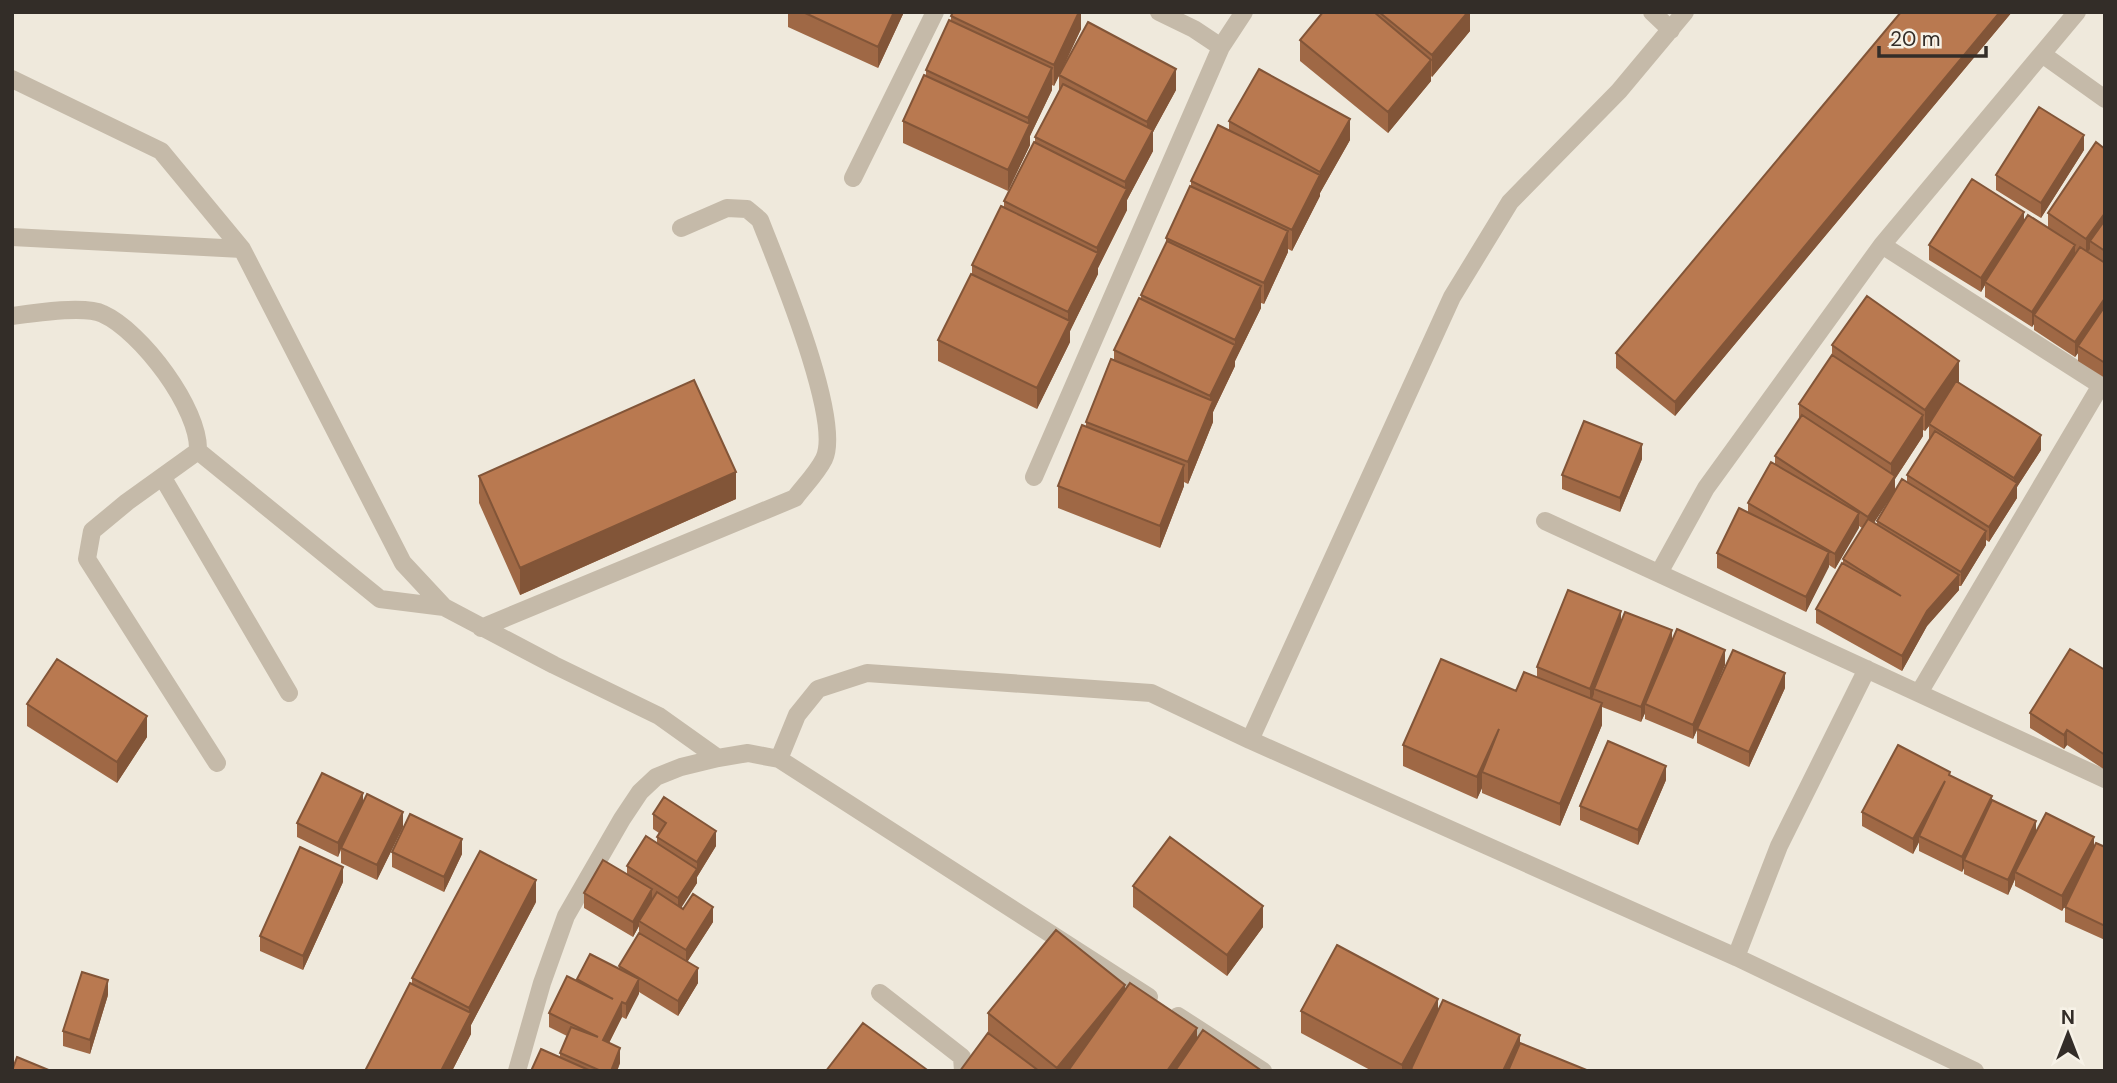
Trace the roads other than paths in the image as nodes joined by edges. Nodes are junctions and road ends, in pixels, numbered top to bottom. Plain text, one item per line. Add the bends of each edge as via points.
1 (935, 12) edge
2 (1159, 12) edge
3 (1244, 12) edge
4 (1652, 12) edge
5 (1685, 12) edge
6 (2077, 12) edge
7 (1196, 21) edge
8 (1671, 30) junction
9 (1221, 47) junction
10 (2042, 54) junction
11 (12, 79) edge
12 (2105, 99) edge
13 (853, 178) dead end
14 (681, 228) dead end
15 (12, 237) edge
16 (1882, 245) junction
17 (242, 249) junction
18 (12, 316) edge
19 (2103, 386) edge
20 (198, 451) junction
21 (1034, 477) dead end
22 (163, 478) junction
23 (1545, 521) dead end
24 (1660, 573) junction
25 (444, 607) junction
26 (481, 628) junction
27 (1867, 669) junction
28 (289, 693) dead end
29 (1919, 693) junction
30 (1250, 740) junction
31 (719, 758) junction
32 (779, 759) junction
33 (217, 763) dead end
34 (2105, 779) edge
35 (1736, 957) junction
36 (880, 993) dead end
37 (517, 1071) edge
38 (963, 1071) edge
39 (1263, 1071) edge
40 (1975, 1071) edge

1 - 13 street
2 - 7 street
3 - 9 street
4 - 8 street
5 - 8 street
6 - 10 street
7 - 9 street
8 - 30 street via 1619,91 1510,202 1452,297
9 - 21 street
10 - 12 street
10 - 16 street
11 - 17 street via 161,151
14 - 26 street via 727,208 747,209 760,219 820,388 828,435 825,458 795,498
15 - 17 street
16 - 19 street
16 - 24 street via 1706,488
17 - 25 street via 403,563
18 - 20 street via 45,311 102,312 134,335 176,390 199,437
19 - 29 street
20 - 22 street
20 - 25 street via 380,599
22 - 28 street
22 - 33 street via 92,531 87,559
23 - 24 street
24 - 27 street
25 - 26 street
26 - 31 street via 659,716
27 - 29 street
27 - 35 street via 1779,846
29 - 34 street
30 - 32 street via 1151,693 867,673 818,689 797,715
30 - 35 street
31 - 32 street via 748,753
31 - 37 street via 656,778 622,819 566,916
32 - 39 street
35 - 40 street
36 - 38 street via 962,1057

